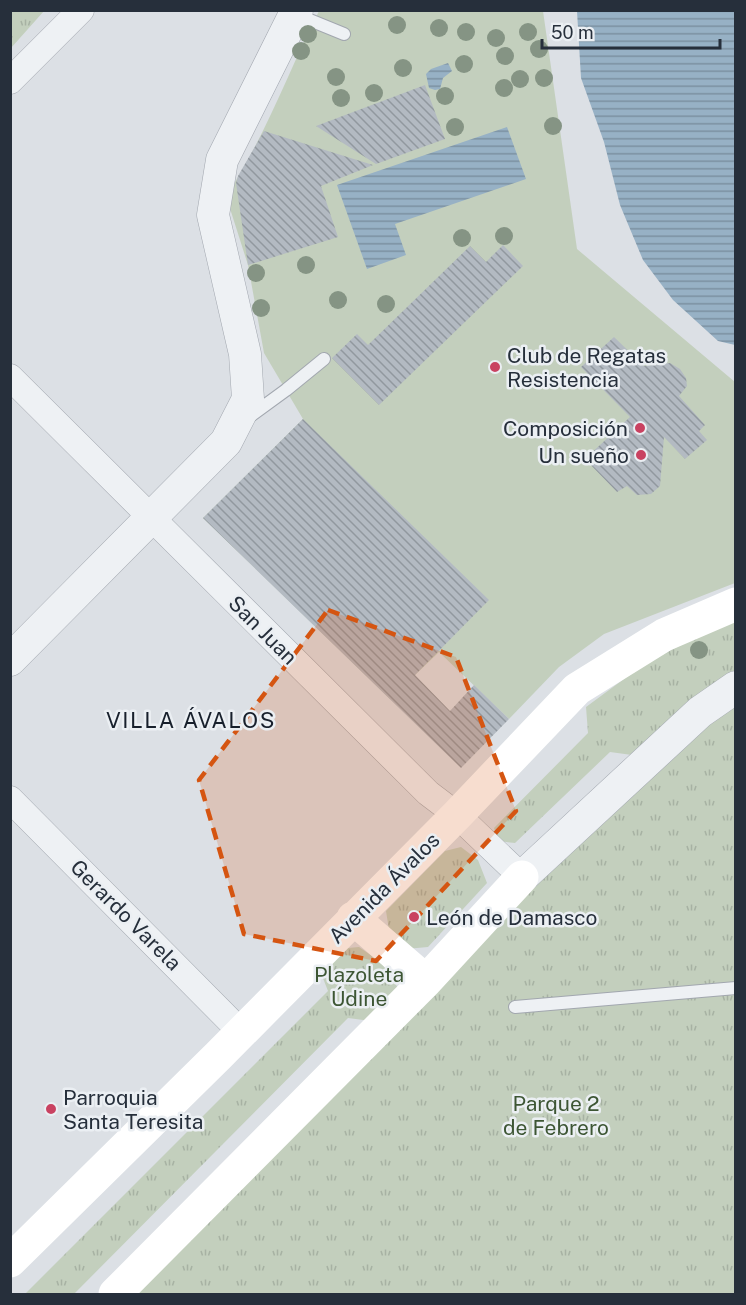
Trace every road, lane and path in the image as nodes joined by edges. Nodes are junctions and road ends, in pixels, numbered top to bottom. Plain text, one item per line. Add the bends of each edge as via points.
1 (81, 10) edge
2 (296, 12) edge
3 (344, 34) dead end
4 (10, 81) edge
5 (324, 359) dead end
6 (10, 376) edge
7 (236, 426) junction
8 (152, 518) junction
9 (735, 605) edge
10 (10, 660) edge
11 (735, 687) edge
12 (10, 799) edge
13 (457, 815) junction
14 (522, 877) junction
15 (354, 918) junction
16 (426, 981) junction
17 (735, 988) edge
18 (515, 1007) dead end
19 (241, 1032) junction
20 (10, 1261) edge
21 (115, 1294) edge

1 - 4 street
2 - 3 lane
2 - 7 street via 222,160 213,215 244,354 248,399
5 - 7 lane
6 - 8 street, San Juan
7 - 8 street via 226,442
8 - 10 street
8 - 13 street, San Juan via 428,793
9 - 13 main road, Avenida Ávalos via 664,635 578,688
11 - 14 street via 700,712
12 - 19 street, Gerardo Varela
13 - 14 street, San Juan
13 - 15 main road, Avenida Ávalos
14 - 16 main road via 456,956
15 - 16 main road
15 - 19 main road, Avenida Ávalos
16 - 21 main road
17 - 18 lane
19 - 20 main road, Avenida Ávalos

